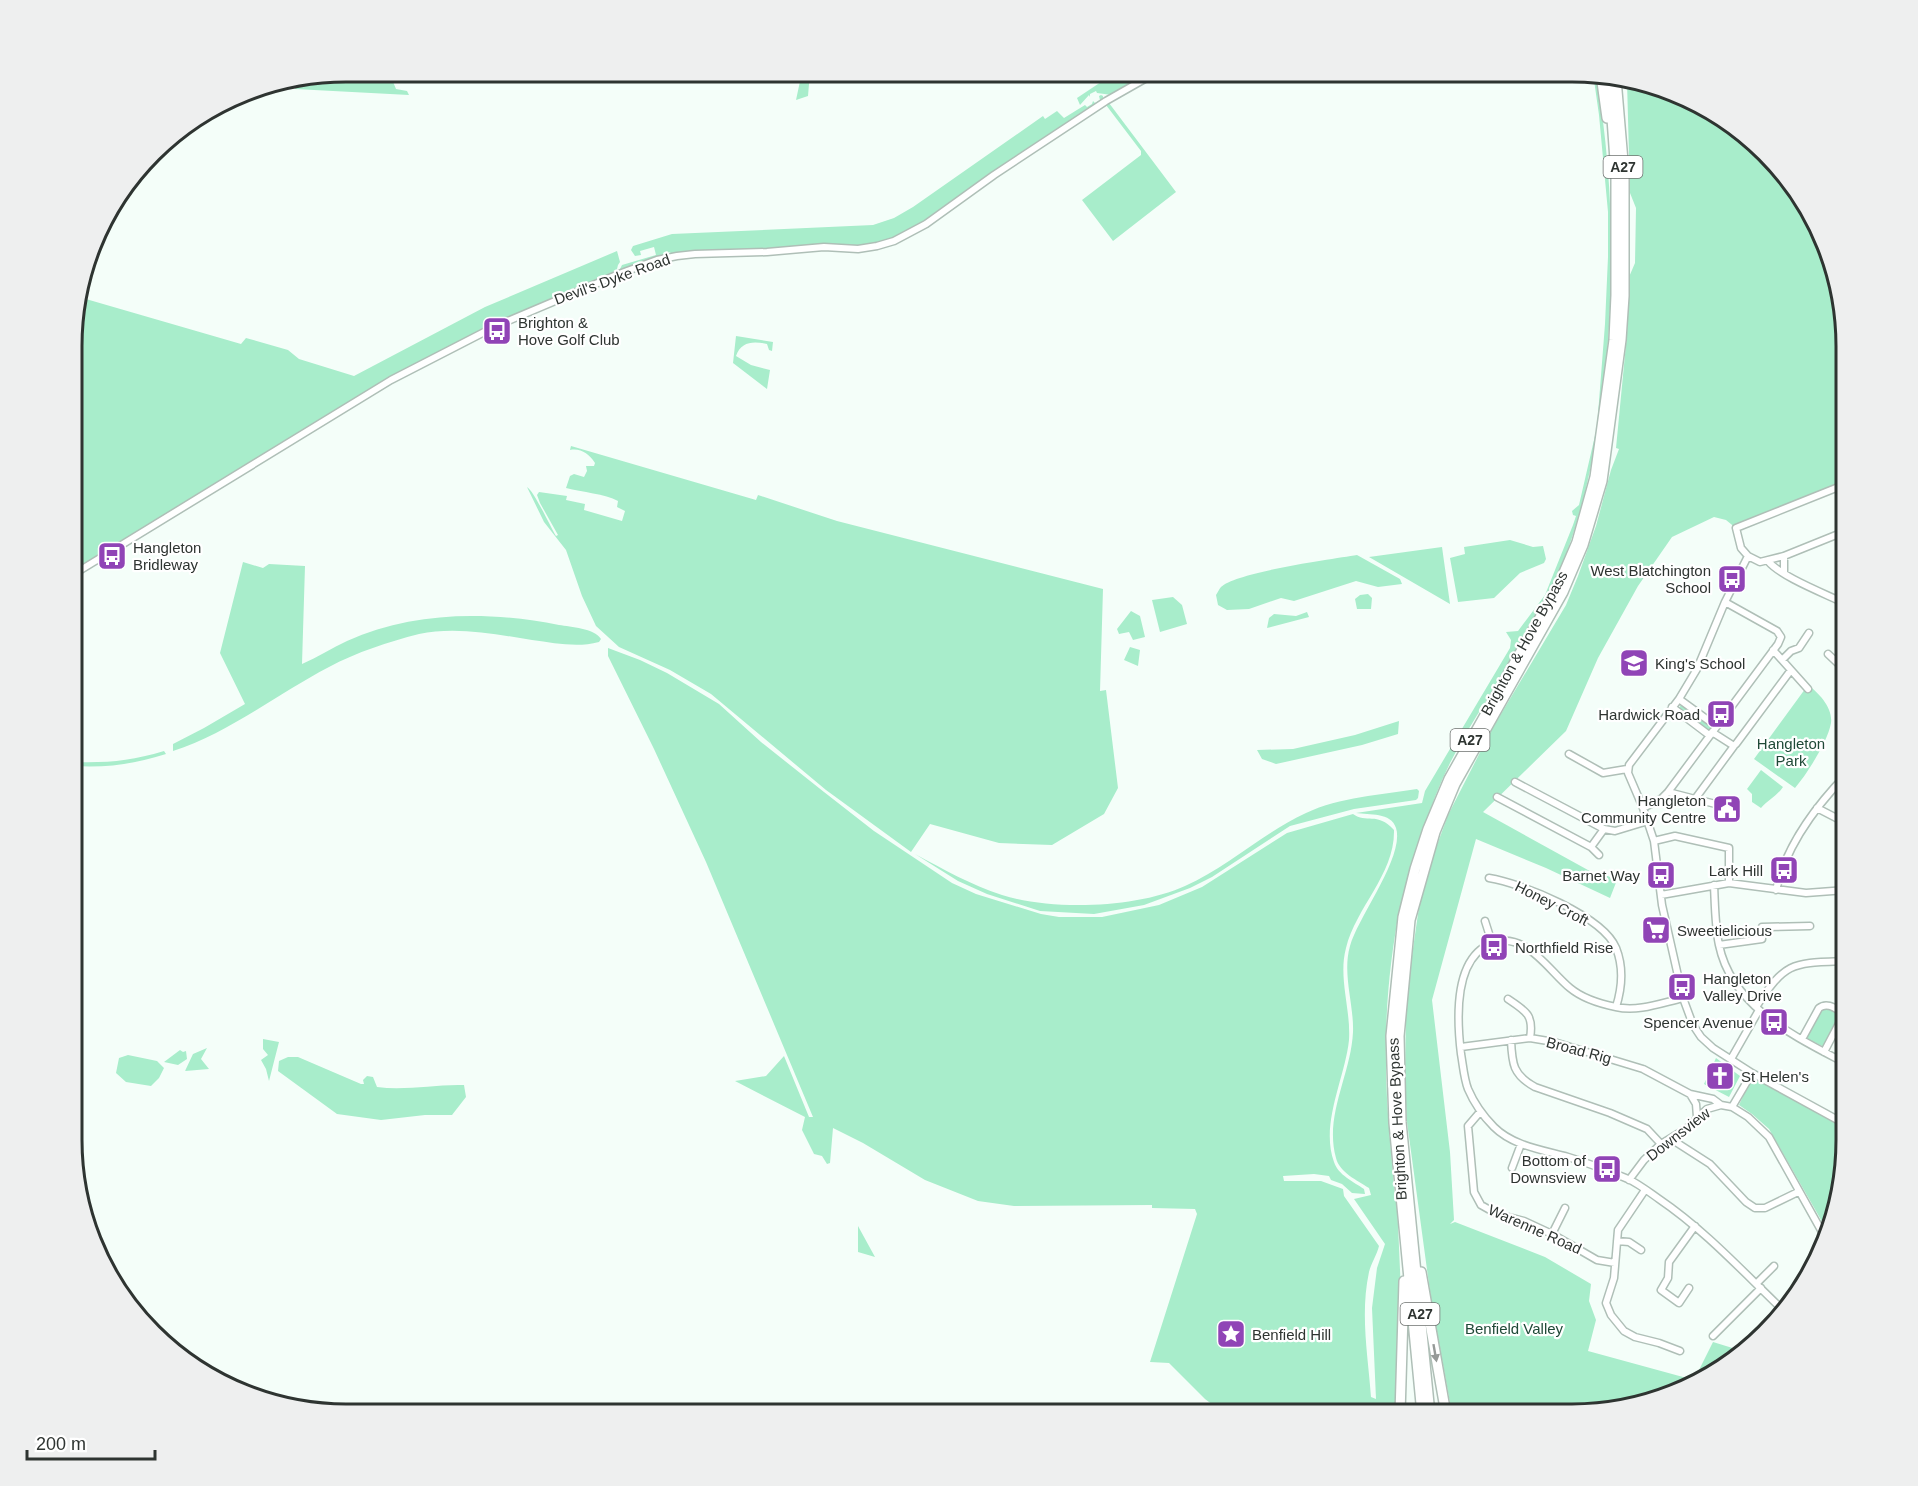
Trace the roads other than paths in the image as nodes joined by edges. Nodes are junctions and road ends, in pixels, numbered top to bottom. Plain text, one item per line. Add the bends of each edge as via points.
1 (1139, 82) edge
2 (1602, 85) edge
3 (1610, 86) edge
4 (1617, 87) edge
5 (1623, 88) edge
6 (1622, 142) junction
7 (1616, 174) junction
8 (1835, 488) edge
9 (1835, 535) edge
10 (1748, 556) junction
11 (1784, 556) junction
12 (1768, 561) junction
13 (82, 569) edge
14 (1784, 573) junction
15 (1835, 598) edge
16 (1725, 602) junction
17 (1809, 633) dead end
18 (1773, 650) junction
19 (1828, 654) dead end
20 (1783, 659) junction
21 (1835, 659) edge
22 (1791, 670) junction
23 (1808, 689) dead end
24 (1678, 699) junction
25 (1672, 707) junction
26 (1712, 731) junction
27 (1736, 744) dead end
28 (1569, 754) dead end
29 (1627, 769) junction
30 (1515, 782) dead end
31 (1835, 788) edge
32 (1668, 792) junction
33 (1497, 798) dead end
34 (1695, 799) junction
35 (1728, 801) dead end
36 (1643, 808) junction
37 (1817, 808) junction
38 (1835, 817) edge
39 (1648, 821) junction
40 (1604, 829) junction
41 (1654, 841) junction
42 (1591, 847) junction
43 (1599, 855) dead end
44 (1489, 878) dead end
45 (1729, 883) junction
46 (1714, 885) junction
47 (1776, 890) junction
48 (1835, 891) edge
49 (1660, 895) junction
50 (1485, 921) dead end
51 (1810, 926) dead end
52 (1492, 943) junction
53 (1719, 945) junction
54 (1835, 961) edge
55 (1683, 998) junction
56 (1508, 999) dead end
57 (1616, 1007) junction
58 (1757, 1008) junction
59 (1835, 1009) edge
60 (1835, 1032) edge
61 (1530, 1038) junction
62 (1802, 1039) junction
63 (1511, 1040) junction
64 (1461, 1047) junction
65 (1824, 1052) junction
66 (1835, 1058) edge
67 (1731, 1059) junction
68 (1752, 1073) junction
69 (1690, 1094) junction
70 (1721, 1105) junction
71 (1732, 1107) junction
72 (1480, 1112) junction
73 (1697, 1117) junction
74 (1835, 1119) edge
75 (1671, 1139) junction
76 (1521, 1144) junction
77 (1661, 1144) junction
78 (1512, 1168) dead end
79 (1629, 1180) junction
80 (1645, 1190) junction
81 (1798, 1192) junction
82 (1564, 1208) dead end
83 (1411, 1213) junction
84 (1695, 1226) junction
85 (1819, 1228) edge
86 (1552, 1234) junction
87 (1406, 1241) junction
88 (1617, 1241) junction
89 (1641, 1250) dead end
90 (1615, 1263) junction
91 (1774, 1266) dead end
92 (1759, 1286) junction
93 (1689, 1288) dead end
94 (1777, 1304) edge
95 (1713, 1336) dead end
96 (1680, 1352) dead end
97 (1400, 1404) edge
98 (1421, 1404) edge
99 (1429, 1404) edge
100 (1444, 1404) edge

1 - 13 street, Devil's Dyke Road via 1049,137 926,224 894,241 858,249 824,247 695,254 657,260 496,326 391,380
2 - 7 highway, A27
3 - 7 highway, Brighton & Hove Bypass / A27
4 - 6 highway, Brighton & Hove Bypass / A27
5 - 6 highway, A27
6 - 83 highway, Brighton & Hove Bypass / A27 via 1625,237 1621,340 1602,480 1583,545 1563,592 1455,784 1435,832 1410,920 1399,1036 1401,1122
7 - 87 highway, Brighton & Hove Bypass / A27 via 1614,340 1595,477 1577,542 1537,624 1449,779 1418,859 1403,918 1391,1036
8 - 10 street via 1736,528 1741,548
9 - 11 street
10 - 12 street
10 - 16 street
11 - 12 street
11 - 14 street
12 - 14 street
14 - 15 street
16 - 18 street via 1777,631 1780,637
16 - 24 street via 1697,669
17 - 20 street via 1799,648
18 - 20 street
18 - 26 street
19 - 21 street
20 - 22 street
22 - 23 street
22 - 27 street
24 - 25 street
24 - 26 street
25 - 26 street
25 - 29 street
26 - 32 street
26 - 34 street via 1734,746
28 - 29 street via 1603,773
29 - 36 street
30 - 40 street
31 - 37 street
32 - 34 street
32 - 36 street
33 - 42 street
34 - 35 street via 1724,806
36 - 39 street
37 - 38 street
37 - 47 street via 1792,847
39 - 40 street via 1615,831
39 - 41 street
40 - 42 street
41 - 45 street via 1675,836 1730,848
41 - 49 street
42 - 43 street
44 - 57 street, Honey Croft via 1524,886 1586,918 1604,932 1616,947 1621,969 1622,988
45 - 46 street
45 - 47 street
46 - 49 street
46 - 53 street
47 - 48 street
49 - 55 street
50 - 52 street
51 - 53 street via 1762,927 1762,939
52 - 57 street via 1522,944 1571,990
52 - 64 street via 1469,966 1460,988 1457,1015
53 - 58 street via 1731,977
54 - 58 street via 1798,964 1784,971 1772,982
55 - 57 street via 1636,1010
55 - 67 street via 1701,1037
56 - 61 street via 1529,1016
58 - 62 street via 1774,1024
58 - 67 street
59 - 62 street via 1828,1005 1819,1008
60 - 65 street
61 - 63 street, Broad Rig
61 - 69 street, Broad Rig via 1643,1069
62 - 65 street
63 - 64 street, Broad Rig
63 - 77 street via 1512,1062 1524,1081 1647,1129
64 - 72 street via 1467,1087
65 - 66 street
67 - 68 street
68 - 71 street, Downsview
68 - 74 street
69 - 70 street, Broad Rig
69 - 73 street
70 - 71 street, Downsview
70 - 73 street, Downsview
71 - 81 street via 1768,1137
72 - 76 street via 1496,1129
72 - 86 street, Warenne Road via 1468,1125 1474,1192 1481,1205
73 - 75 street, Downsview
75 - 77 street, Downsview
75 - 81 street via 1710,1164 1755,1208 1765,1208
76 - 78 street
76 - 79 street
77 - 79 street, Downsview
79 - 80 street
80 - 84 street
80 - 88 street via 1618,1230
81 - 85 street
82 - 86 street
83 - 99 highway, Brighton & Hove Bypass / A27
83 -> 100 highway, A27
84 - 92 street
84 - 93 street via 1669,1262 1668,1278 1661,1290 1679,1302
86 - 90 street, Warenne Road via 1597,1260
87 - 97 highway, A27
87 - 98 highway, Brighton & Hove Bypass / A27
88 - 89 street via 1629,1242
88 - 90 street
90 - 96 street via 1606,1303 1617,1325 1635,1337
91 - 92 street
92 - 94 street
92 - 95 street

